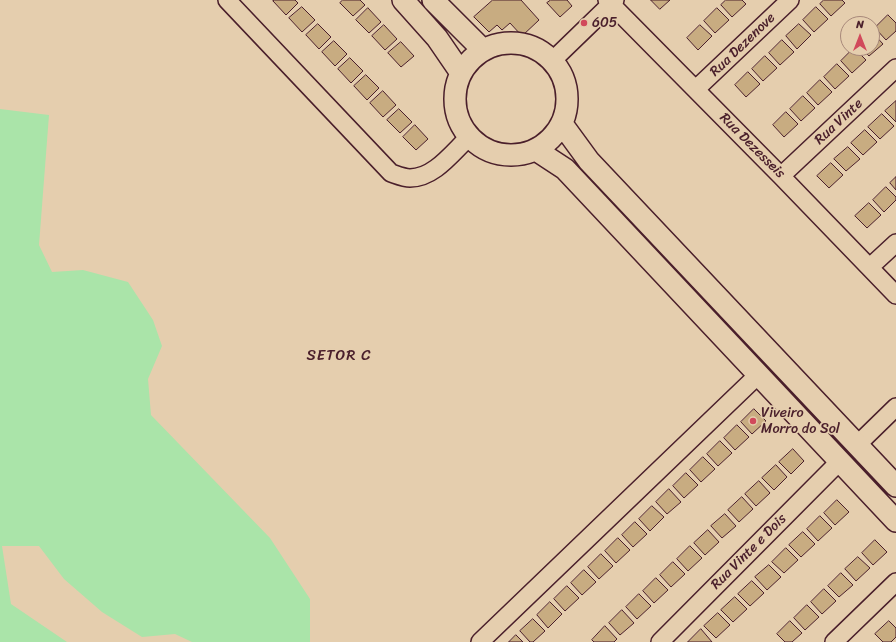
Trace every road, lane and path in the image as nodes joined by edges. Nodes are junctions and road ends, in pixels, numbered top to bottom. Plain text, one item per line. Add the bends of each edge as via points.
1 (227, 0) edge
2 (403, 0) edge
3 (433, 0) edge
4 (790, 0) edge
5 (611, 1) edge
6 (483, 50) junction
7 (552, 61) junction
8 (896, 68) edge
9 (461, 73) junction
10 (696, 89) junction
11 (562, 124) junction
12 (469, 137) junction
13 (536, 150) junction
14 (781, 176) junction
15 (896, 243) edge
16 (870, 267) junction
17 (896, 295) edge
18 (758, 376) junction
19 (896, 407) edge
20 (857, 445) junction
21 (839, 462) junction
22 (896, 486) edge
23 (896, 521) edge
24 (896, 582) edge
25 (480, 642) edge
26 (660, 642) edge
27 (834, 642) edge

1 - 12 street via 392,173 408,178 421,177 431,172
2 - 9 street via 437,38
3 - 6 street
4 - 10 street, Rua Dezenove
5 - 7 street
5 - 10 street, Rua Dezesseis
6 - 7 street via 502,44 520,44 537,50
6 - 9 street via 468,62
7 - 11 street via 561,74 566,90 567,106
8 - 14 street, Rua Vinte
9 - 12 street via 454,94 455,110 460,124
10 - 14 street, Rua Dezesseis
11 - 13 street via 551,139
11 - 20 street via 589,161
12 - 13 street via 483,149 500,155
13 - 18 street via 565,169
14 - 16 street, Rua Dezesseis
15 - 16 street
16 - 17 street, Rua Dezesseis
18 - 21 street
18 - 25 street
19 - 20 street
20 - 22 street
21 - 23 street
21 - 26 street, Rua Vinte e Dois
24 - 27 street

